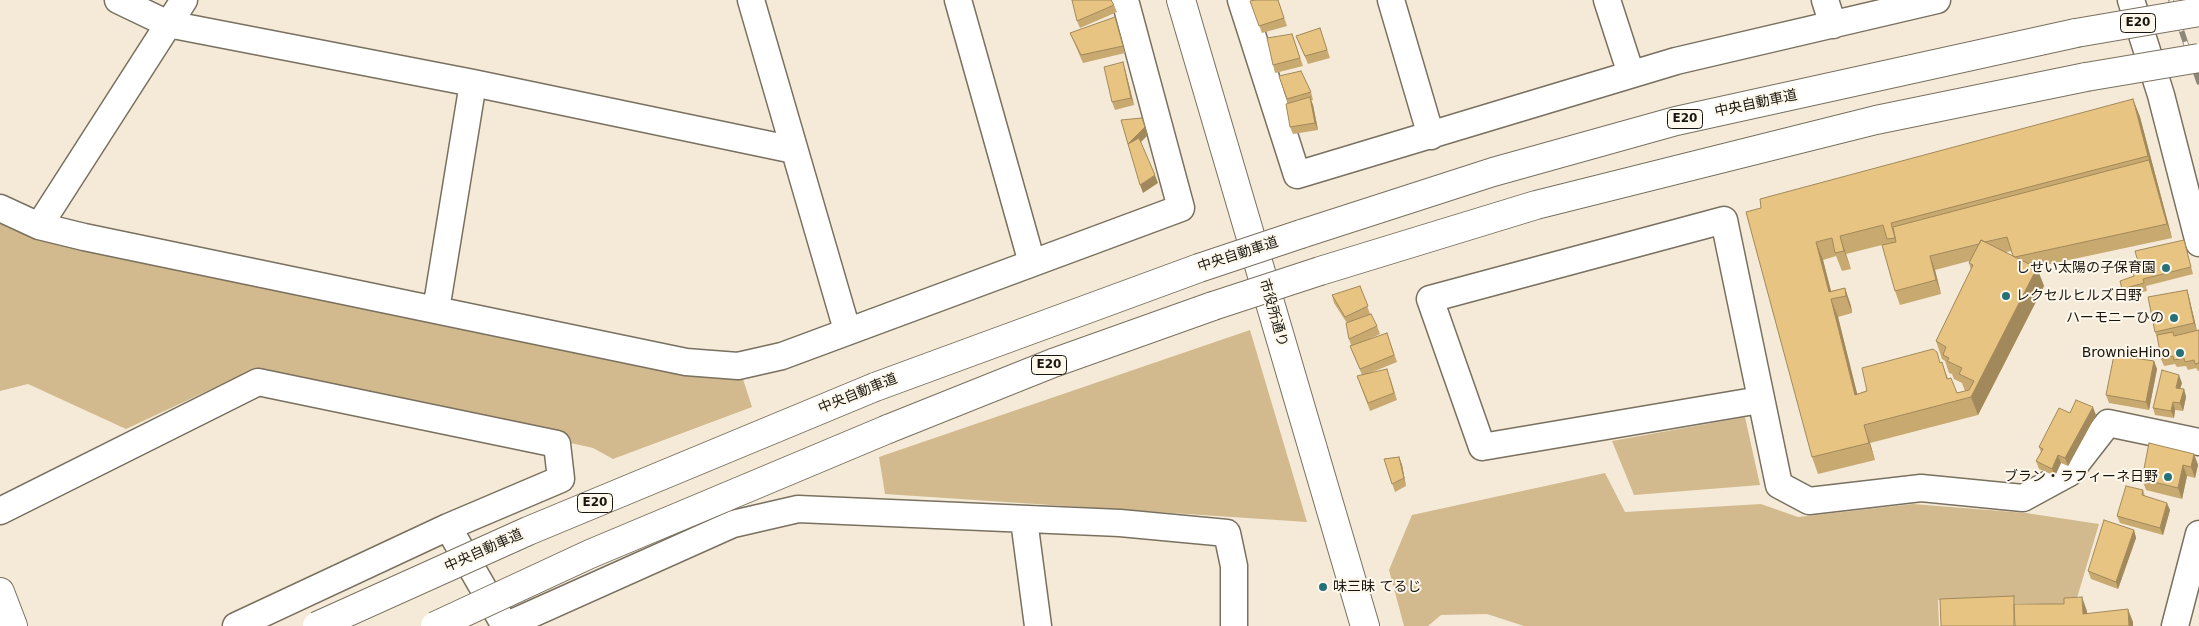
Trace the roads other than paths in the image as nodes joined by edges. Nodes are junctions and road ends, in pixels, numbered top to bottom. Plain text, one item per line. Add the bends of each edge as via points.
1 (118, 0) edge
2 (184, 0) edge
3 (751, 0) edge
4 (958, 0) edge
5 (1125, 0) edge
6 (1181, 0) edge
7 (1241, 0) edge
8 (1391, 0) edge
9 (1607, 0) edge
10 (1826, 0) edge
11 (1869, 0) edge
12 (1937, 0) edge
13 (2131, 0) edge
14 (2199, 12) edge
15 (168, 24) junction
16 (1833, 25) junction
17 (2199, 58) edge
18 (1631, 74) junction
19 (473, 83) junction
20 (1431, 136) junction
21 (794, 150) junction
22 (0, 208) edge
23 (39, 226) junction
24 (2199, 242) edge
25 (1032, 263) junction
26 (436, 310) junction
27 (847, 330) junction
28 (1760, 400) junction
29 (2199, 442) edge
30 (0, 511) edge
31 (1024, 520) junction
32 (448, 527) junction
33 (2199, 534) edge
34 (0, 592) edge
35 (13, 626) edge
36 (236, 626) edge
37 (318, 626) edge
38 (435, 626) edge
39 (1038, 626) edge
40 (1234, 626) edge
41 (1365, 626) edge
42 (2175, 626) edge

1 - 15 street
2 - 15 street
3 - 21 street
4 - 25 street
5 - 25 street via 1181,208
6 - 41 main road, 市役所通り
7 - 20 street via 1296,175
8 - 20 street
9 - 18 street
10 - 16 street
11 - 16 street via 1855,3
12 - 16 street
13 - 24 street via 2161,95
14 - 37 main road, 中央自動車道 / E20, bridge via 2076,33 1676,121 1493,172 1301,234 874,387 528,531
15 - 19 street
15 - 23 street
16 - 18 street
17 - 38 main road, E20, bridge via 2086,77 1876,120 1536,205 1320,271 1053,363 888,429 590,554
18 - 20 street
19 - 21 street
19 - 26 street
21 - 27 street
22 - 23 street
23 - 26 street
25 - 27 street
26 - 27 street via 686,362 738,366 782,356
28 - 28 street via 1482,447 1430,299 1724,220
28 - 29 street via 1779,485 1809,501 1921,488 2023,498 2069,473 2108,423
30 - 32 street via 258,382 557,444 561,479
31 - 32 street via 798,509 733,524 505,626
31 - 39 street
31 - 40 street via 1120,523 1227,533 1234,566
32 - 36 street
33 - 42 street
34 - 35 main road

